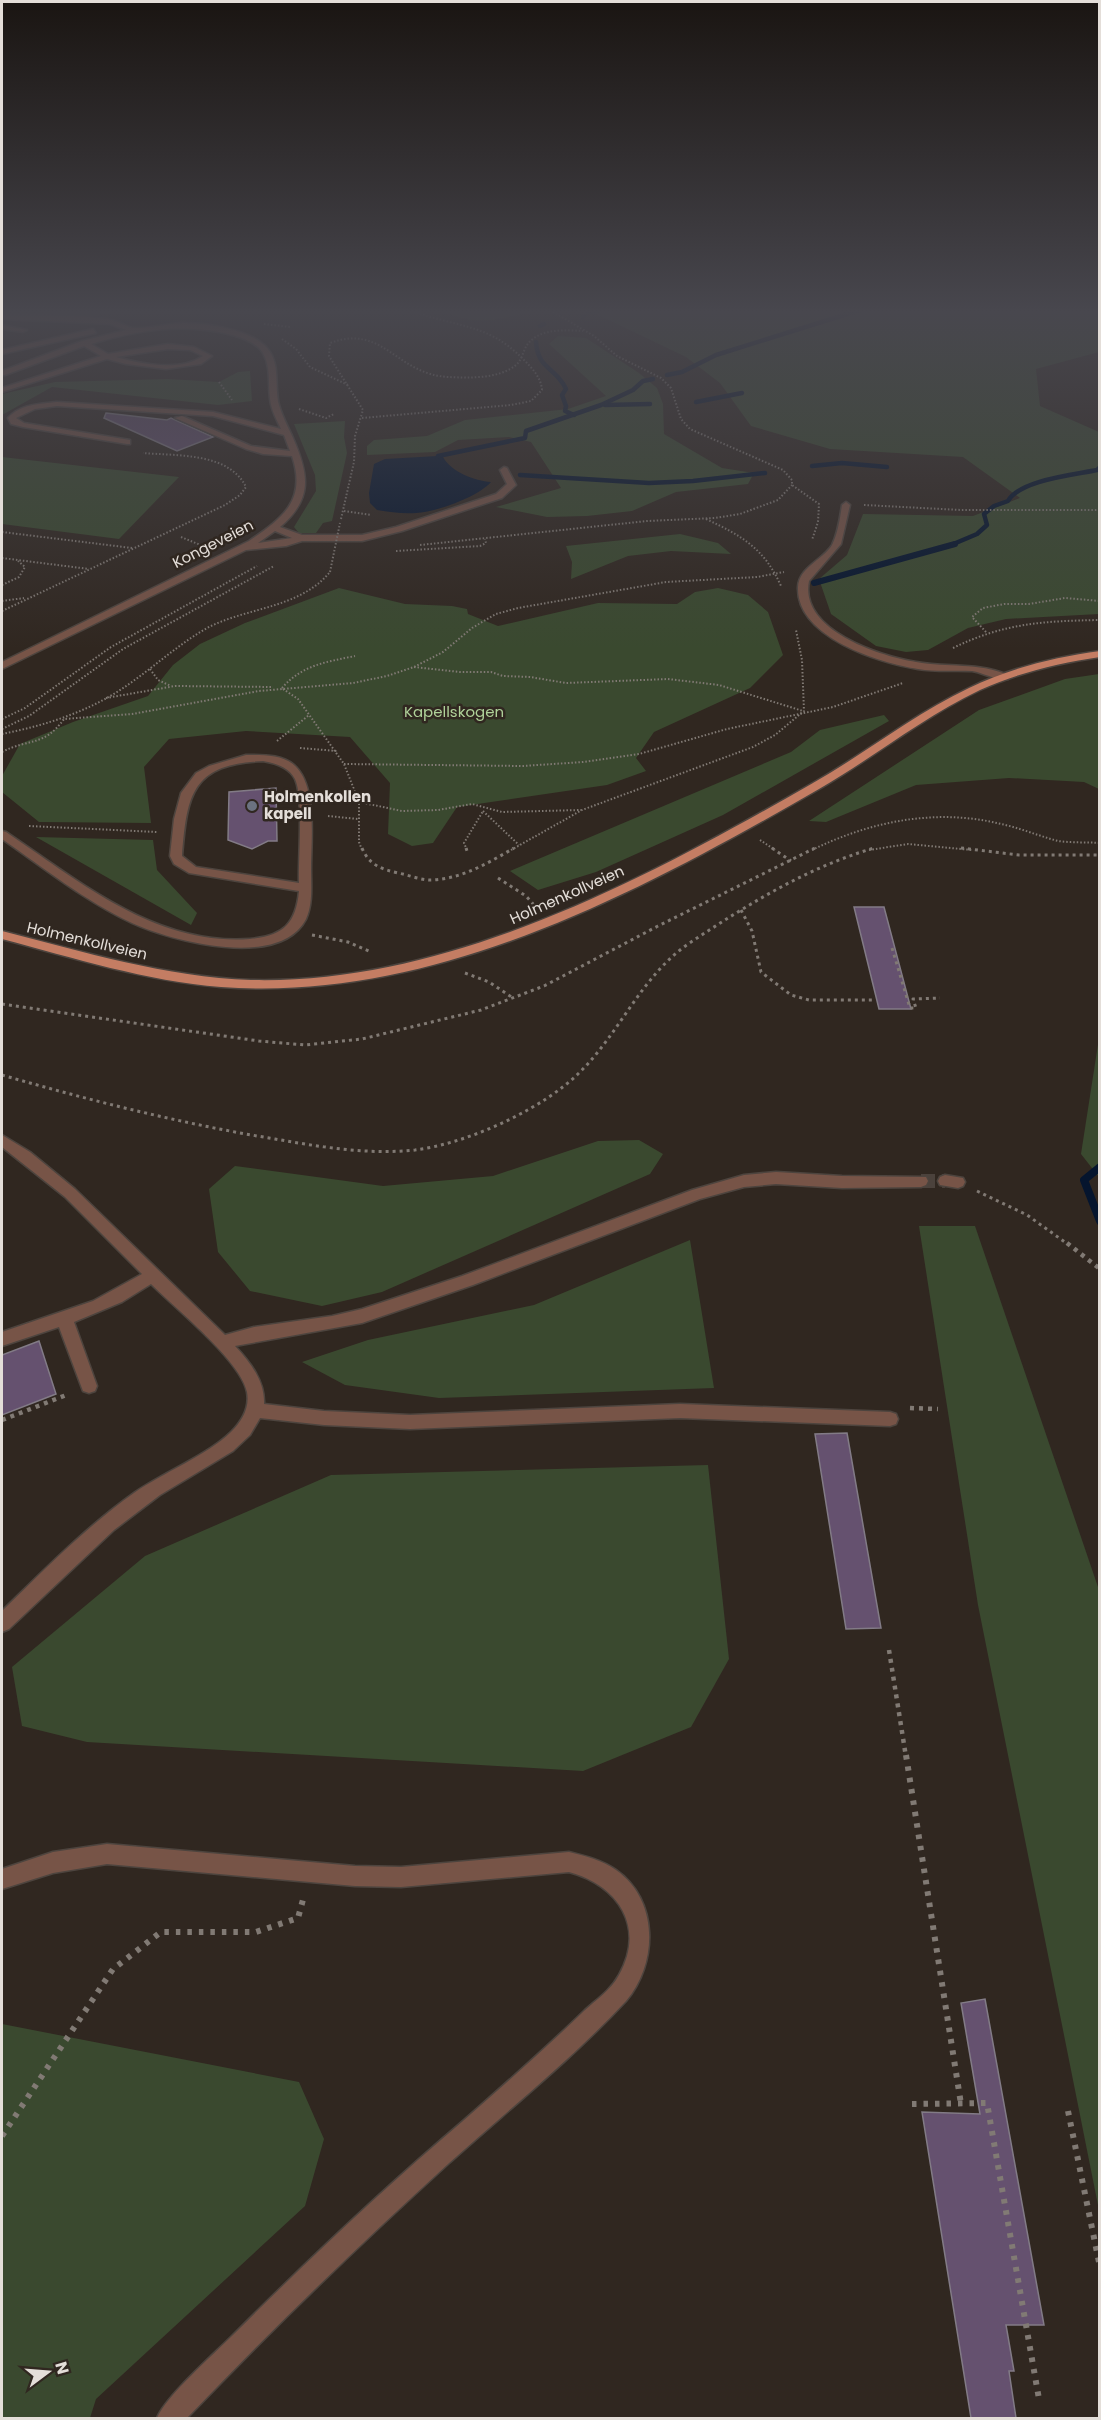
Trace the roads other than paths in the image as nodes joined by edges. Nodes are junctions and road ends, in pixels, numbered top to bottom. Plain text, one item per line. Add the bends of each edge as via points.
1 (17, 423) edge
2 (190, 423) edge
3 (248, 423) edge
4 (282, 423) edge
5 (286, 433) junction
6 (127, 442) dead end
7 (294, 453) junction
8 (504, 470) dead end
9 (846, 505) road end
10 (274, 528) junction
11 (301, 538) junction
12 (243, 548) junction
13 (1100, 654) edge
14 (2, 666) edge
15 (1004, 677) junction
16 (2, 834) edge
17 (305, 888) junction
18 (2, 935) edge
19 (2, 1140) edge
20 (921, 1181) tunnel mouth
21 (152, 1275) junction
22 (64, 1318) junction
23 (2, 1339) edge
24 (221, 1343) junction
25 (89, 1386) road end
26 (255, 1410) junction
27 (890, 1419) dead end
28 (2, 1623) edge
29 (2, 1879) edge
30 (170, 2418) edge

1 - 6 street
2 - 7 street via 247,449 269,454
3 - 5 street
4 - 5 street, Kongeveien
5 - 7 street, Kongeveien
7 - 10 street, Kongeveien via 301,472 301,490 287,515
8 - 11 street via 512,485 491,499 375,536
9 - 15 street via 837,544 804,581 807,608 828,631 891,659 929,667 978,668
10 - 11 street
10 - 12 street, Kongeveien
11 - 12 street
12 - 14 street, Kongeveien
13 - 15 main road, Holmenkollveien
15 - 18 main road, Holmenkollveien via 952,701 742,829 645,878 485,946 405,970 325,982 248,984 199,980
16 - 17 street via 13,847 121,913 192,938 232,944 260,944 275,939 291,929 300,917
17 - 17 street via 193,870 178,861 182,812 195,780 228,764 261,757 282,761 295,770 302,782
19 - 21 street via 41,1169
20 - 24 street via 744,1181 697,1194 467,1281 362,1316
21 - 22 street via 105,1305
21 - 24 street
22 - 23 street
22 - 25 street
24 - 26 street via 249,1376
26 - 27 street via 410,1422 680,1411
26 - 28 street via 236,1439 130,1506
29 - 30 street via 74,1856 107,1854 401,1877 548,1862 582,1864 605,1873 624,1893 640,1930 636,1962 625,1986 568,2044 296,2289

